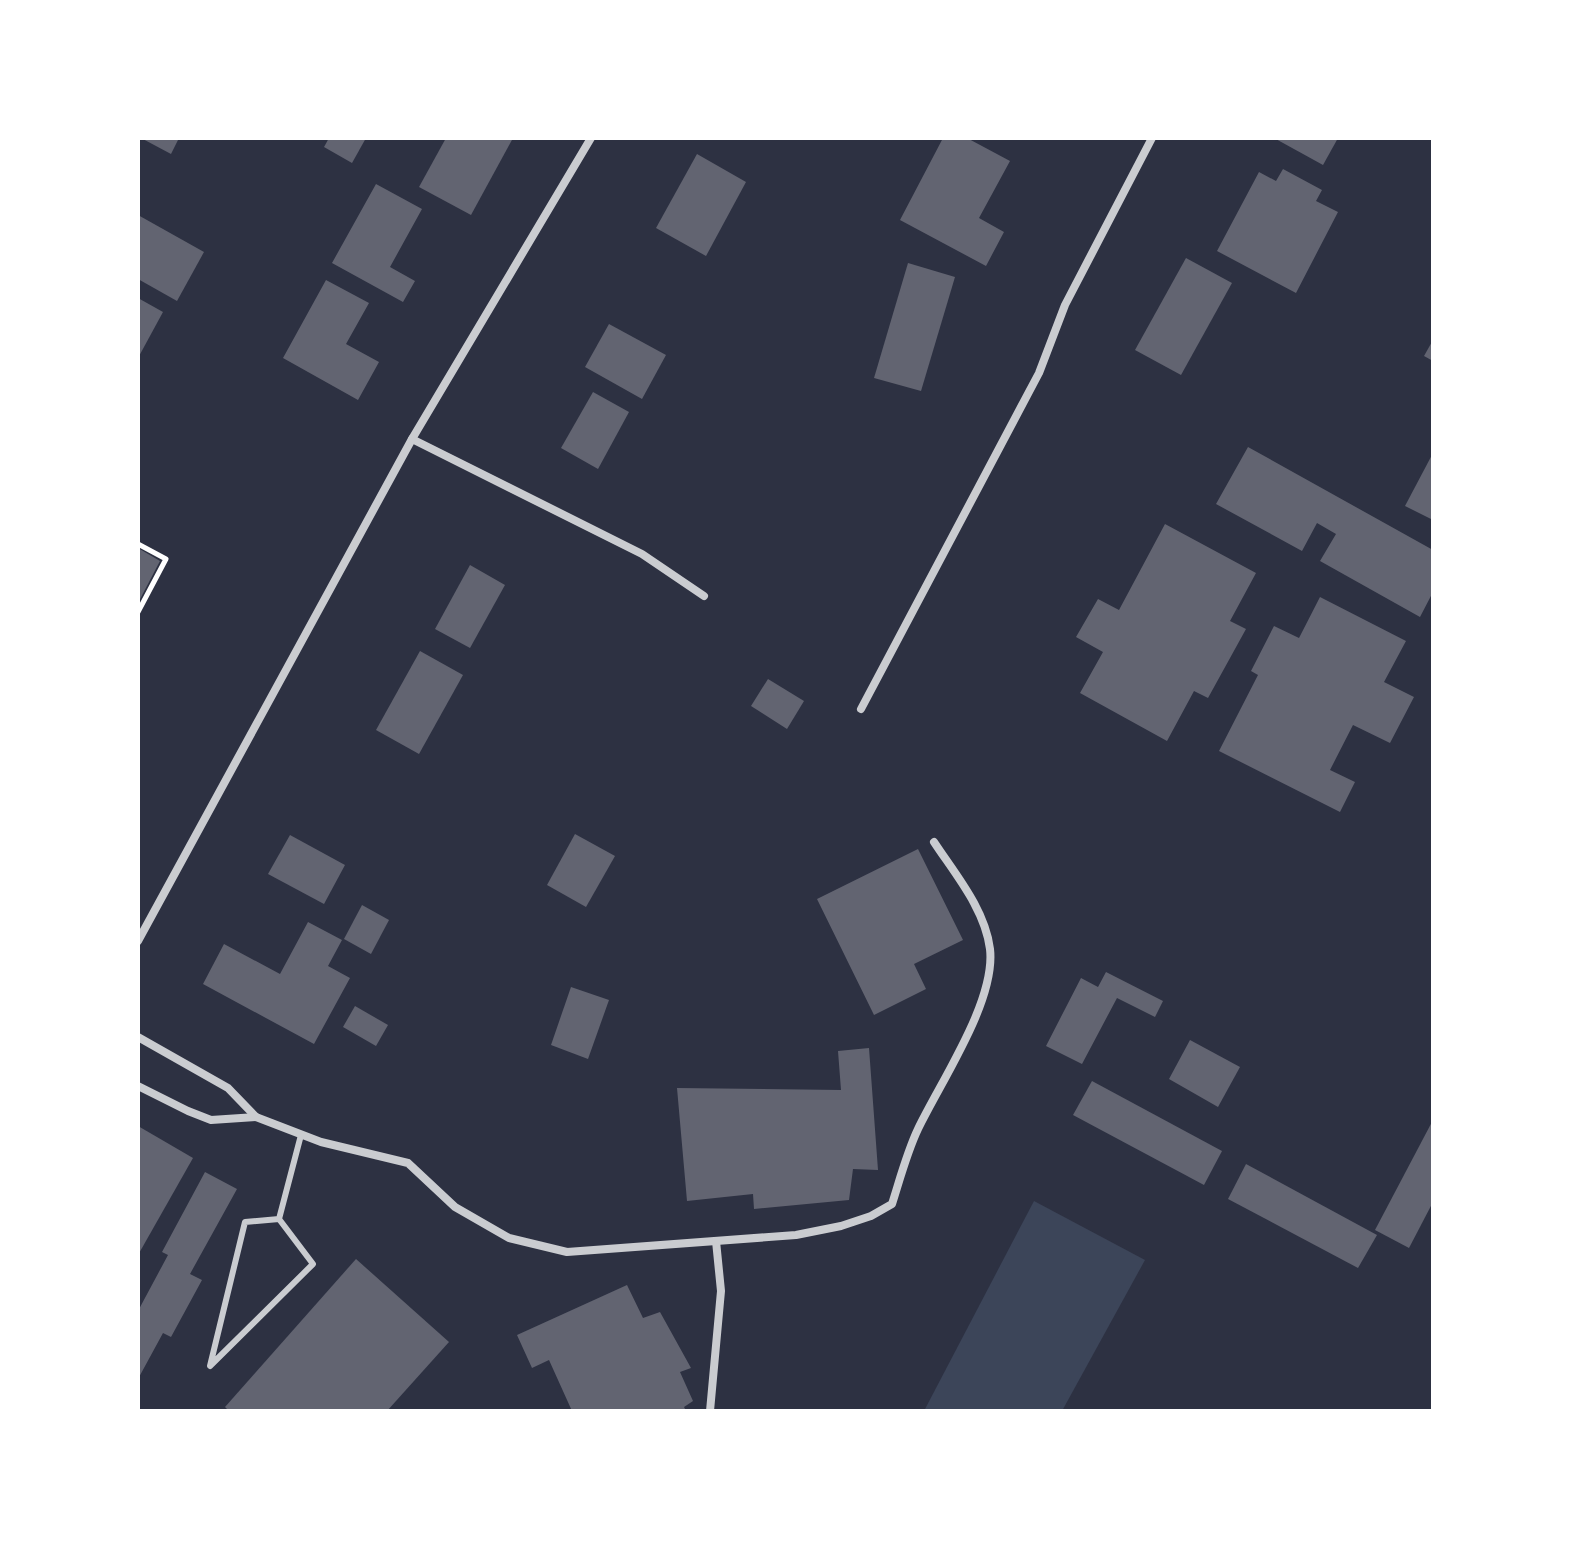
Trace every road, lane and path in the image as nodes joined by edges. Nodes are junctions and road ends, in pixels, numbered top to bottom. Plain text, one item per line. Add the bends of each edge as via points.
1 (591, 138) edge
2 (1152, 138) edge
3 (412, 439) junction
4 (138, 544) edge
5 (704, 596) dead end
6 (138, 612) edge
7 (861, 709) dead end
8 (934, 842) dead end
9 (138, 941) edge
10 (138, 1037) edge
11 (138, 1086) edge
12 (256, 1117) junction
13 (301, 1135) junction
14 (279, 1219) junction
15 (716, 1241) junction
16 (710, 1411) edge

1 - 3 street
2 - 7 street via 1065,305 1039,373
3 - 5 street via 642,554
3 - 9 street
4 - 6 path via 166,559
8 - 15 street via 983,921 991,971 972,1023 916,1132 892,1204 841,1226
10 - 12 street via 228,1088
11 - 12 street via 211,1120
12 - 13 street
13 - 14 lane
13 - 15 street via 408,1163 455,1207 509,1238 567,1252
14 - 14 lane via 245,1222 210,1366 313,1264
15 - 16 street via 721,1291

